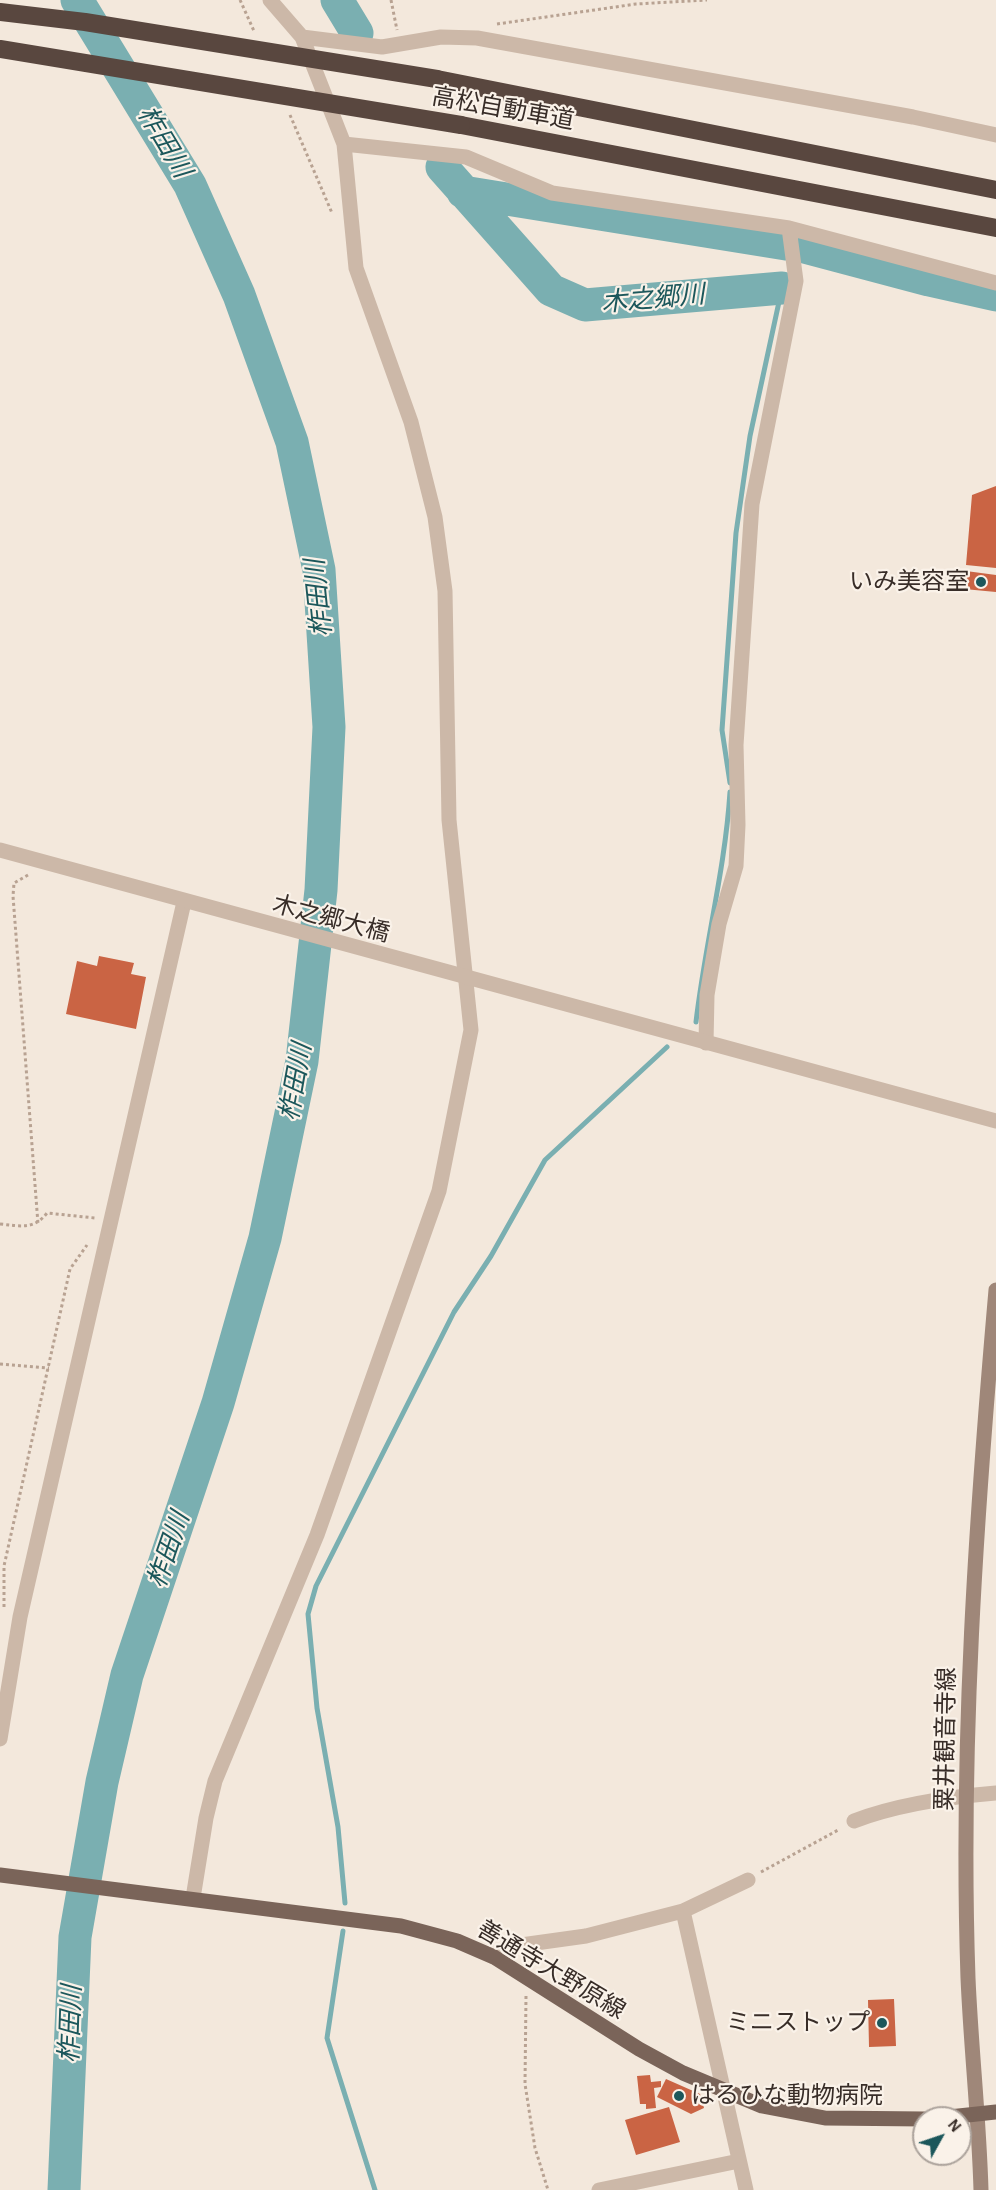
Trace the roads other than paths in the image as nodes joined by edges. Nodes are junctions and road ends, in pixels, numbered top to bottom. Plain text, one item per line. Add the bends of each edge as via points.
1 (270, 0) edge
2 (0, 12) edge
3 (302, 37) junction
4 (0, 49) edge
5 (996, 135) edge
6 (344, 144) junction
7 (996, 190) edge
8 (789, 228) junction
9 (996, 228) edge
10 (996, 283) edge
11 (0, 850) edge
12 (184, 902) junction
13 (466, 978) junction
14 (706, 1043) junction
15 (996, 1121) edge
16 (996, 1290) edge
17 (0, 1738) edge
18 (996, 1794) edge
19 (968, 1796) junction
20 (854, 1821) road end
21 (0, 1875) edge
22 (748, 1880) road end
23 (193, 1898) junction
24 (683, 1911) junction
25 (494, 1958) junction
26 (723, 2090) junction
27 (996, 2112) edge
28 (978, 2114) junction
29 (972, 2115) edge
30 (912, 2119) edge
31 (739, 2161) junction
32 (599, 2190) edge
33 (746, 2190) edge
34 (981, 2190) edge

1 - 3 street
2 - 7 highway, 高松自動車道, bridge via 437,79
3 - 5 street via 382,47 441,37 477,38
3 - 6 street
4 - 9 highway, 高松自動車道, bridge via 461,125
6 - 8 street via 466,157 552,193
6 - 13 street via 356,268 411,422 435,517 445,591 449,820
8 - 10 street
8 - 14 street via 796,280 752,504 736,745 736,866 719,924 709,983
11 - 12 street, 木之郷大橋
12 - 13 street, 木之郷大橋
12 - 17 street via 104,1217 21,1617
13 - 14 street, 木之郷大橋
13 - 23 street via 471,1030 439,1191 317,1535 215,1781
14 - 15 street, 木之郷大橋
16 - 19 main road, 粟井観音寺線 via 975,1555
18 - 19 street
19 - 20 street via 875,1813
19 - 28 main road, 粟井観音寺線 via 968,1977
21 - 23 main road, 善通寺大野原線
22 - 24 street
23 - 25 main road, 善通寺大野原線 via 401,1926 457,1941
24 - 25 street via 586,1936 514,1946
24 - 26 street
25 - 26 main road, 善通寺大野原線 via 639,2049
26 - 30 main road, 善通寺大野原線 via 762,2106 825,2118
26 - 31 street
27 - 28 main road
28 - 29 main road
28 - 34 main road, 粟井観音寺線
31 - 32 street
31 - 33 street

